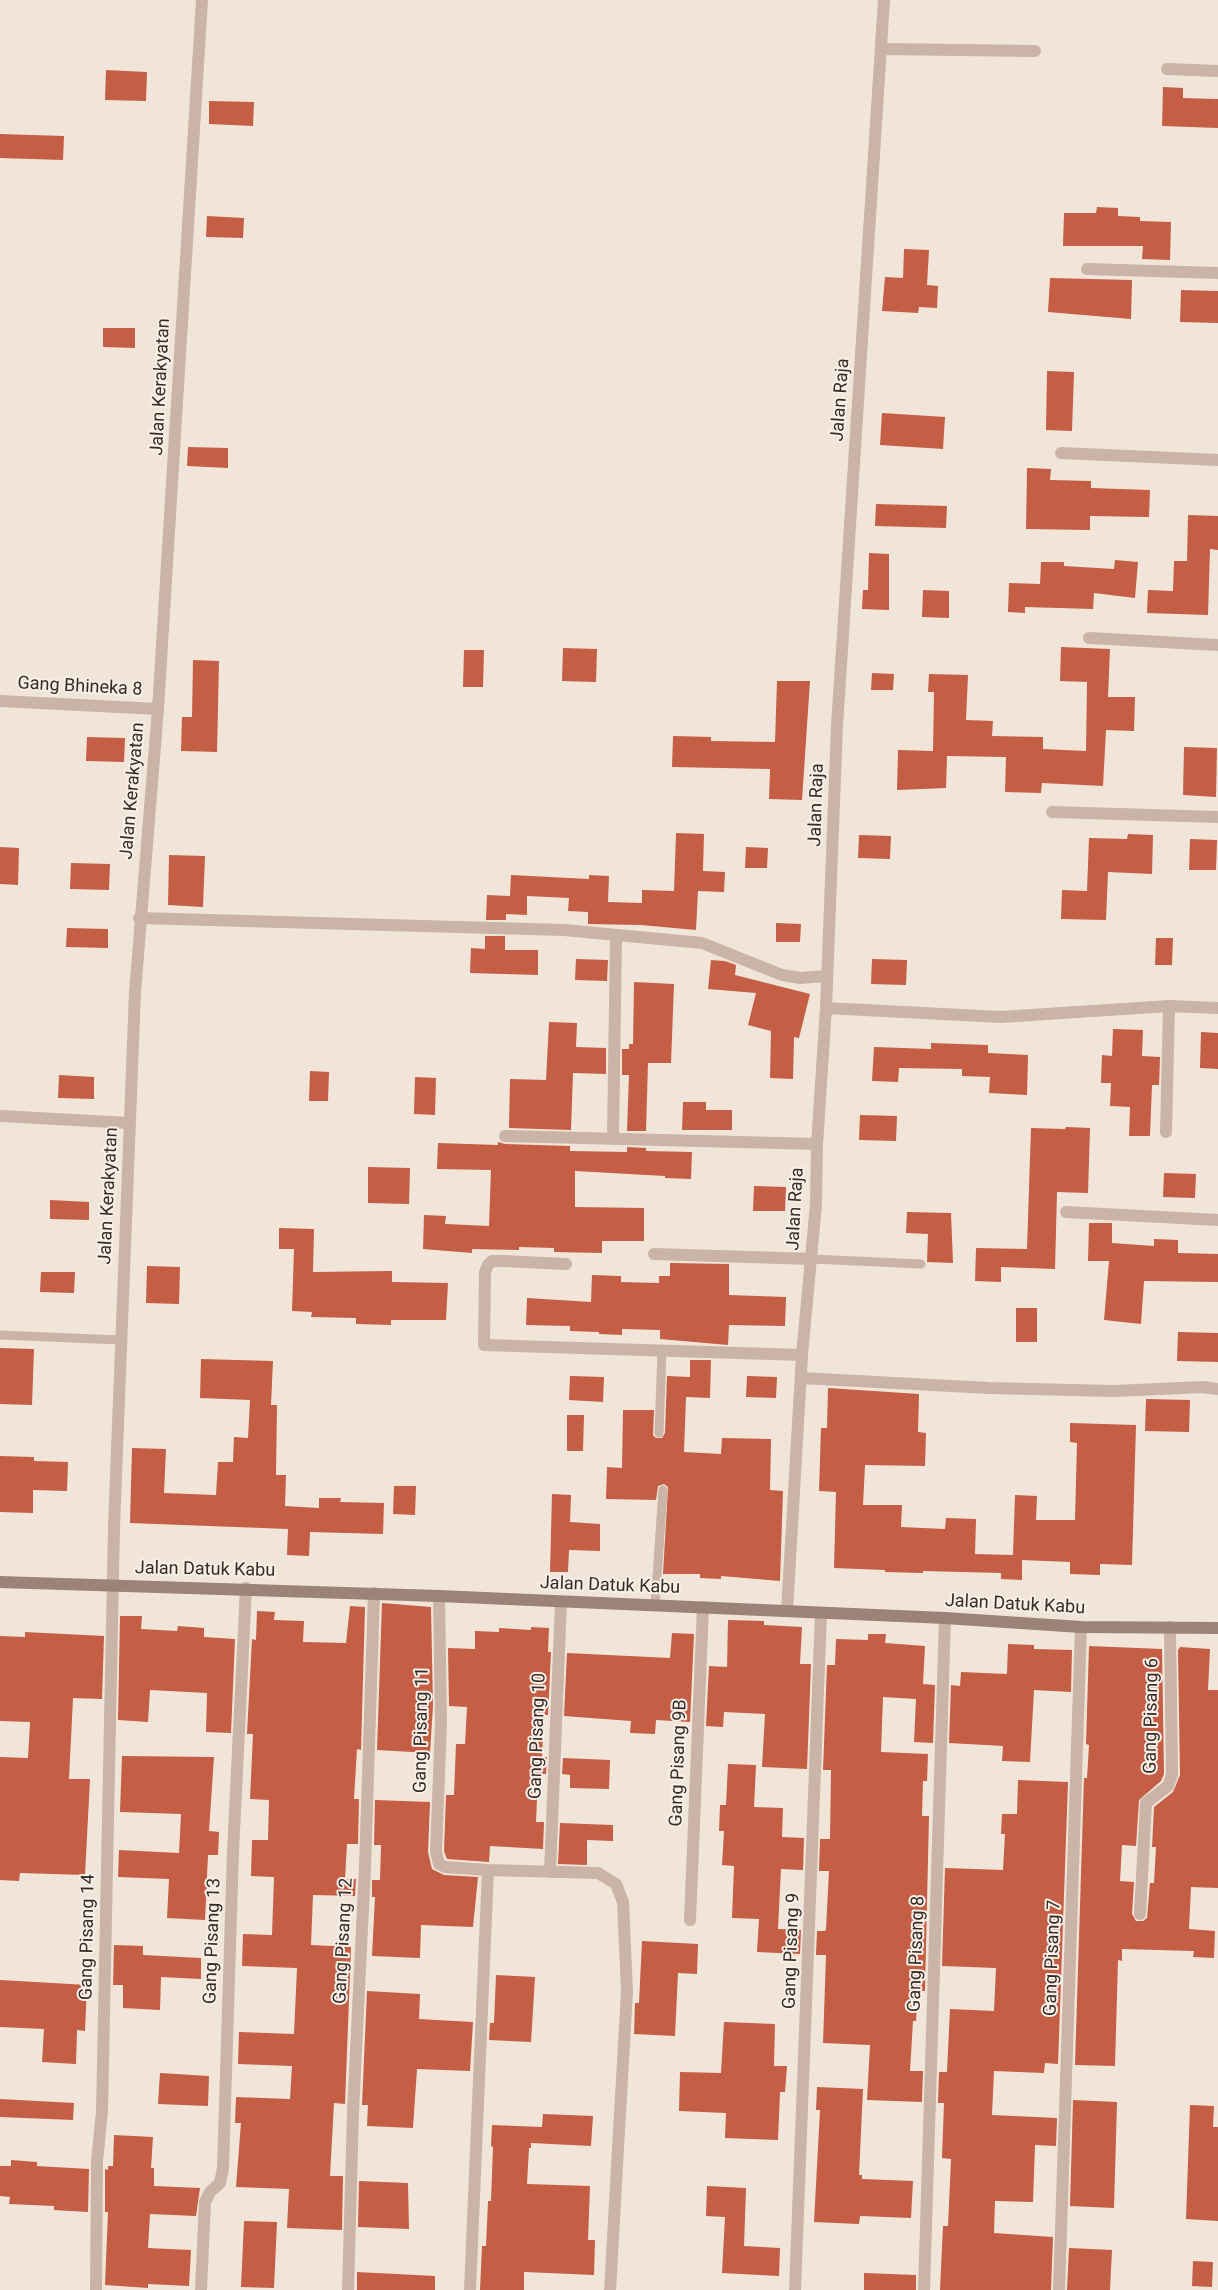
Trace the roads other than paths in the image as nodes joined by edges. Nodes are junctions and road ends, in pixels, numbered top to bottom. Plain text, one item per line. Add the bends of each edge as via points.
1 (202, 0) edge
2 (884, 0) edge
3 (885, 48) junction
4 (1035, 51) dead end
5 (1167, 68) dead end
6 (1218, 71) edge
7 (1087, 269) dead end
8 (1218, 273) edge
9 (1061, 453) dead end
10 (1218, 460) edge
11 (1089, 638) dead end
12 (1218, 645) edge
13 (0, 701) edge
14 (158, 709) junction
15 (1052, 812) dead end
16 (1218, 817) edge
17 (140, 918) junction
18 (616, 936) junction
19 (827, 976) junction
20 (1169, 1006) junction
21 (826, 1008) junction
22 (1218, 1008) edge
23 (0, 1116) edge
24 (130, 1123) junction
25 (1166, 1132) dead end
26 (504, 1136) dead end
27 (613, 1138) junction
28 (817, 1144) junction
29 (1066, 1212) dead end
30 (1218, 1220) edge
31 (654, 1254) dead end
32 (812, 1259) junction
33 (566, 1264) dead end
34 (921, 1264) dead end
35 (0, 1335) edge
36 (120, 1340) junction
37 (662, 1351) junction
38 (802, 1355) junction
39 (801, 1378) junction
40 (1218, 1389) edge
41 (659, 1433) dead end
42 (662, 1490) dead end
43 (0, 1582) edge
44 (114, 1585) junction
45 (246, 1588) junction
46 (374, 1593) junction
47 (439, 1596) junction
48 (561, 1602) junction
49 (655, 1605) junction
50 (703, 1607) junction
51 (787, 1610) junction
52 (821, 1613) junction
53 (944, 1618) junction
54 (1081, 1627) junction
55 (1170, 1627) junction
56 (1218, 1628) edge
57 (488, 1870) junction
58 (550, 1872) junction
59 (1140, 1914) dead end
60 (690, 1920) dead end
61 (96, 2290) edge
62 (201, 2290) edge
63 (348, 2290) edge
64 (470, 2290) edge
65 (610, 2290) edge
66 (795, 2290) edge
67 (924, 2290) edge
68 (1059, 2290) edge

1 - 14 street, Jalan Kerakyatan
2 - 3 street, Jalan Raja
3 - 4 street
3 - 19 street, Jalan Raja via 843,629
5 - 6 street
7 - 8 street
9 - 10 street
11 - 12 street
13 - 14 street, Gang Bhineka 8
14 - 17 street, Jalan Kerakyatan
15 - 16 street
17 - 18 street via 564,930
17 - 24 street, Jalan Kerakyatan
18 - 19 street via 702,943 782,975 800,978
18 - 27 street
19 - 21 street, Jalan Raja
20 - 21 street via 1001,1017
20 - 22 street
20 - 25 street
21 - 28 street, Jalan Raja
23 - 24 street
24 - 36 street, Jalan Kerakyatan
26 - 27 street
27 - 28 street
28 - 32 street, Jalan Raja
29 - 30 street
31 - 32 street
32 - 34 lane
32 - 38 street, Jalan Raja
33 - 37 street via 492,1261 485,1272 484,1345
35 - 36 lane
36 - 44 street, Jalan Kerakyatan
37 - 38 street
37 - 41 lane
38 - 39 street, Jalan Raja
39 - 40 street via 1008,1388
39 - 51 street, Jalan Raja
42 - 49 lane
43 - 44 street, Jalan Datuk Kabu
44 - 45 street, Jalan Datuk Kabu
44 - 61 street, Gang Pisang 14
45 - 46 street, Jalan Datuk Kabu
45 - 62 street, Gang Pisang 13 via 233,1852 224,2158 220,2183 205,2202
46 - 47 street, Jalan Datuk Kabu
46 - 63 street, Gang Pisang 12
47 - 48 street, Jalan Datuk Kabu
47 - 57 street, Gang Pisang 11 via 441,1723 436,1852 439,1864 445,1867
48 - 49 street, Jalan Datuk Kabu
48 - 58 street, Gang Pisang 10
49 - 50 street, Jalan Datuk Kabu
50 - 51 street, Jalan Datuk Kabu
50 - 60 street, Gang Pisang 9B
51 - 52 street, Jalan Datuk Kabu
52 - 53 street, Jalan Datuk Kabu
52 - 66 street, Gang Pisang 9
53 - 54 street, Jalan Datuk Kabu
53 - 67 street, Gang Pisang 8
54 - 55 street, Jalan Datuk Kabu
54 - 68 street, Gang Pisang 7
55 - 56 street, Jalan Datuk Kabu
55 - 59 street, Gang Pisang 6 via 1172,1775 1168,1786 1146,1803
57 - 58 street
57 - 64 street
58 - 65 street via 598,1873 616,1884 623,1902 627,1991

